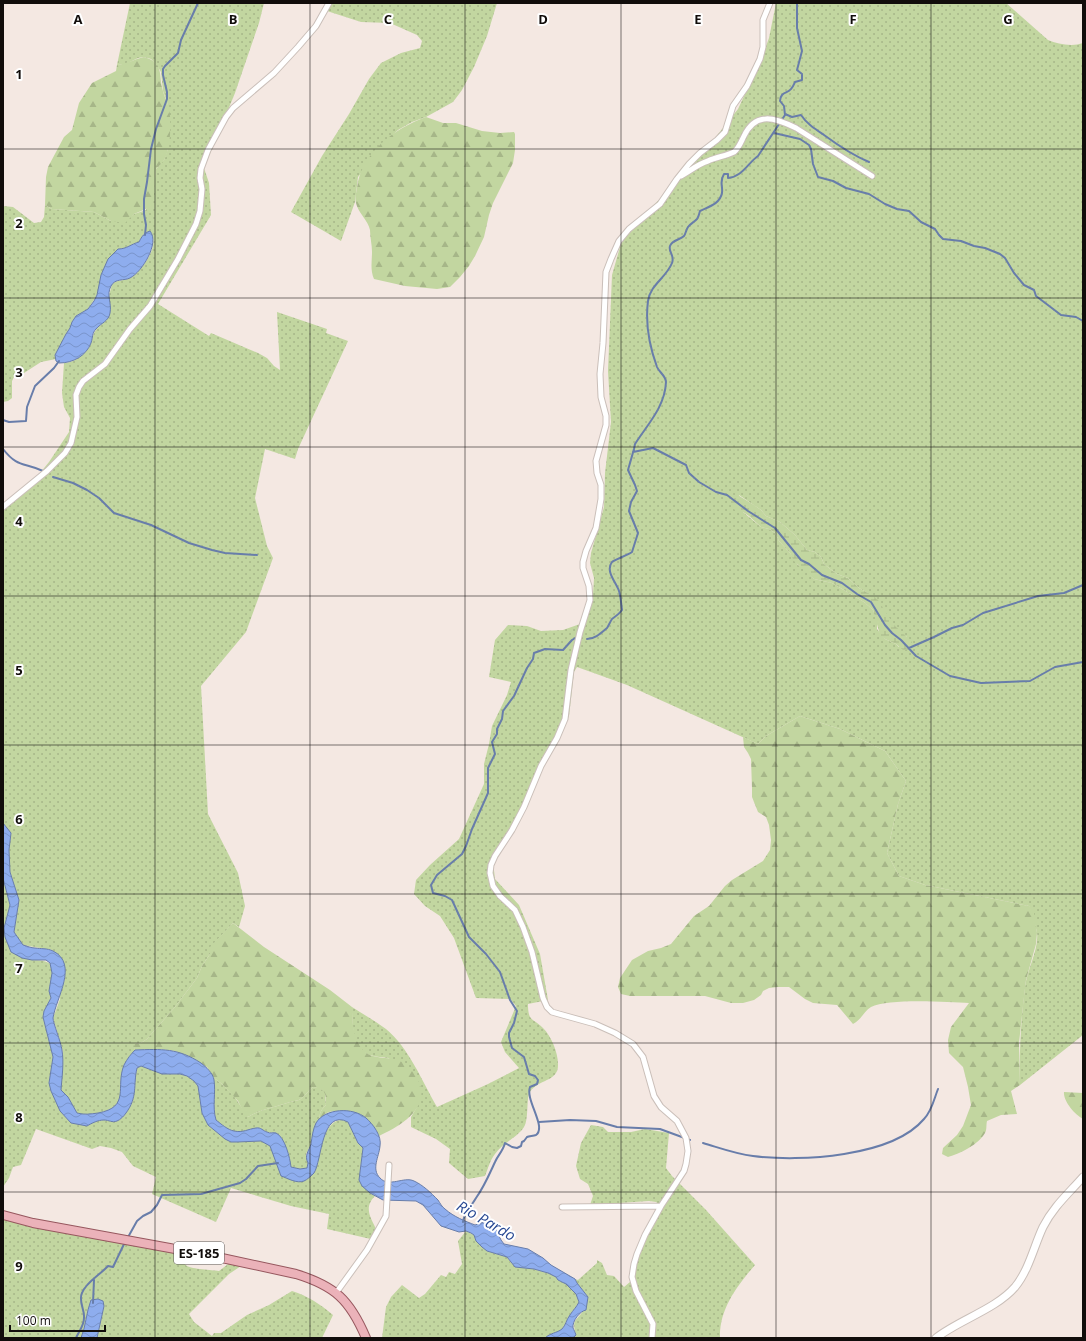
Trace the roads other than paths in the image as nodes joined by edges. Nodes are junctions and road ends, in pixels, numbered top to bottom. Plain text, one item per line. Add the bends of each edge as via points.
1 (329, 3) edge
2 (770, 3) edge
3 (872, 176) dead end
4 (677, 179) junction
5 (3, 507) edge
6 (389, 1165) dead end
7 (1083, 1177) edge
8 (661, 1206) junction
9 (562, 1207) dead end
10 (3, 1215) edge
11 (336, 1293) junction
12 (366, 1338) edge
13 (652, 1338) edge
14 (936, 1338) edge

1 - 5 street via 316,26 298,47 274,73 232,108 226,117 201,169 201,202 196,224 174,265 150,306 104,364 79,387 76,395 77,417 71,443 65,453
2 - 4 street via 763,20 763,48 760,60 733,106 725,132 700,153
3 - 4 street via 796,128 766,118 756,121 749,128 734,152 704,162
4 - 8 street via 660,204 629,229 619,241 606,272 600,374 606,425 596,461 602,485 601,499 596,528 583,562 590,600 571,670 565,719 541,766 524,808 495,856 490,873 493,886 515,910 524,927 547,1006 552,1012 595,1024 633,1044 643,1057 654,1096 681,1127 688,1151 686,1164
6 - 11 street via 388,1201 384,1222
7 - 14 street via 1050,1215 1015,1286 1007,1295
8 - 9 street
8 - 13 street via 637,1254 632,1277 636,1291 653,1324
10 - 11 main road, ES-185 via 296,1274 326,1286
11 - 12 main road, ES-185 via 351,1307

